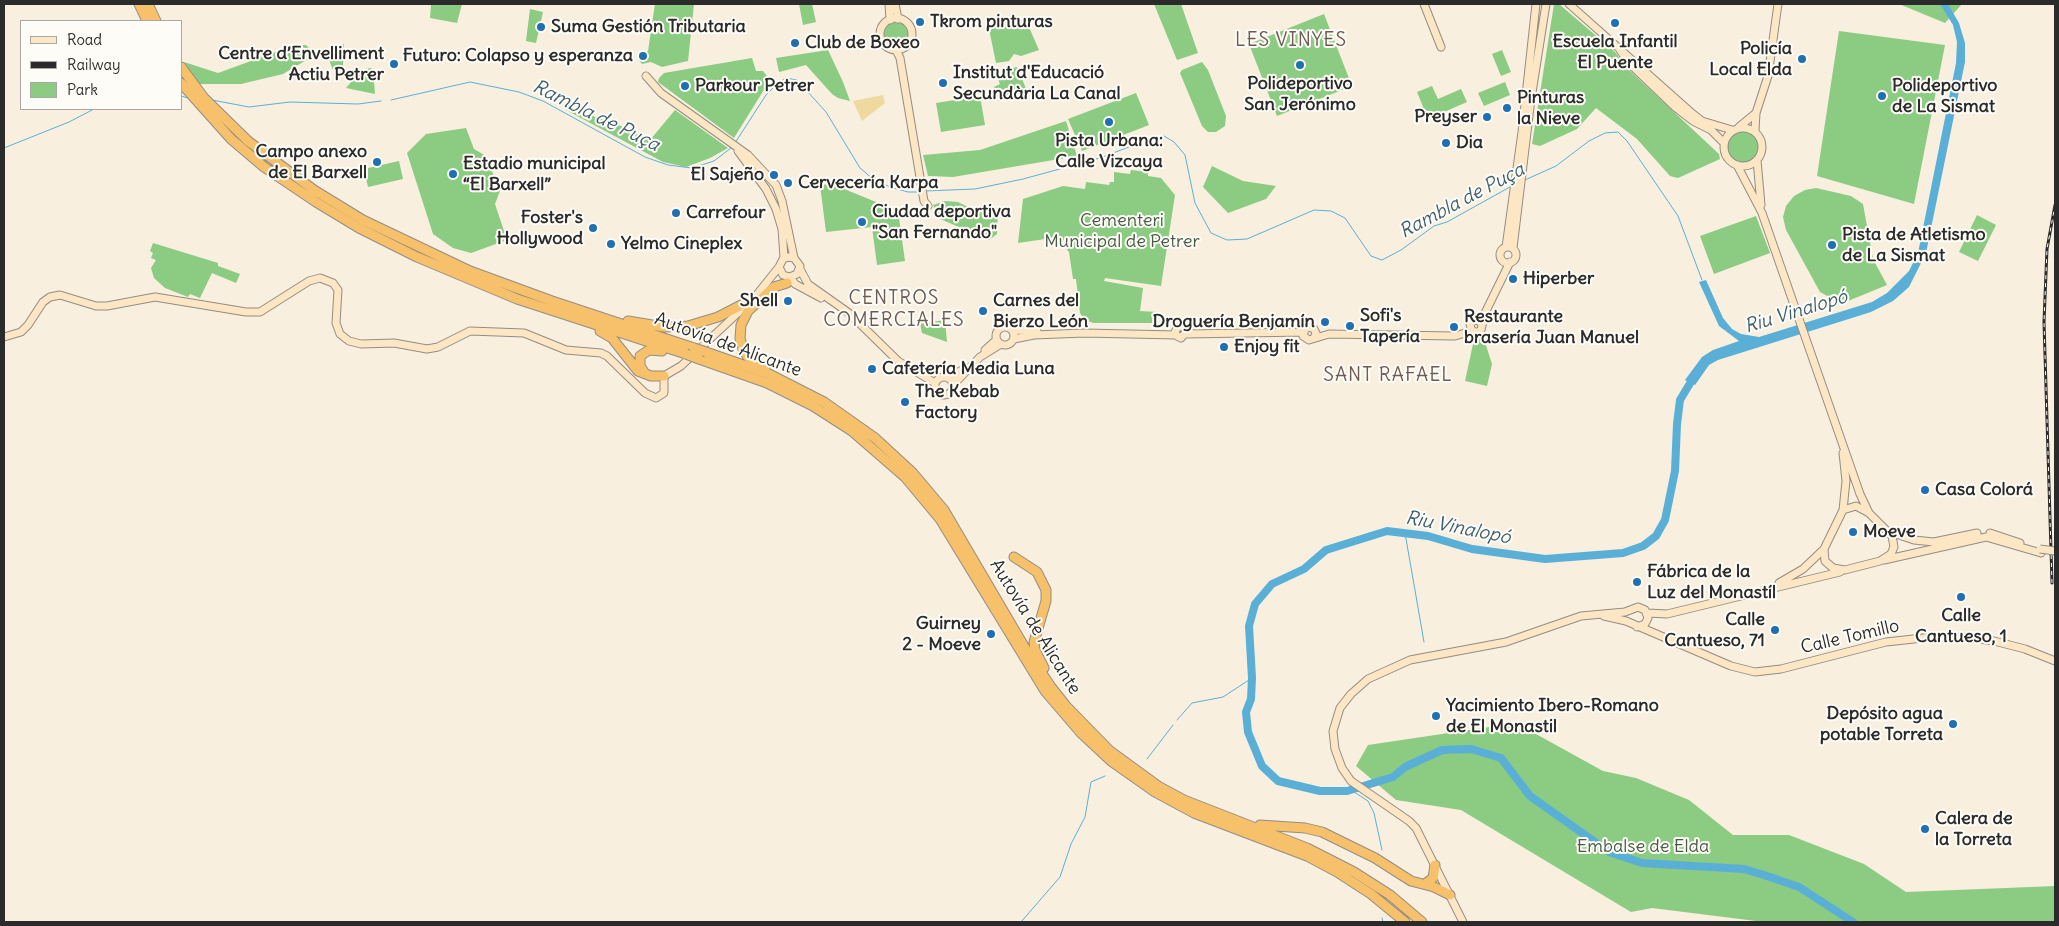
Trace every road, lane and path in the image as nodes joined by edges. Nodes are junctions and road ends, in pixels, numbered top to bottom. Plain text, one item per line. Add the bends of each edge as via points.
1 (139, 4) edge
2 (148, 4) edge
3 (889, 4) edge
4 (894, 4) edge
5 (1424, 4) edge
6 (1536, 4) edge
7 (1546, 4) edge
8 (1569, 4) edge
9 (1778, 4) edge
10 (894, 19) junction
11 (147, 20) edge
12 (156, 20) edge
13 (1441, 47) dead end
14 (1619, 47) junction
15 (899, 49) junction
16 (182, 68) edge
17 (655, 75) dead end
18 (646, 76) dead end
19 (182, 84) edge
20 (655, 86) junction
21 (1756, 113) junction
22 (1735, 129) junction
23 (1755, 131) junction
24 (1724, 143) junction
25 (733, 145) junction
26 (1757, 160) junction
27 (1737, 165) junction
28 (1519, 177) junction
29 (924, 200) dead end
30 (1762, 213) junction
31 (1510, 248) junction
32 (784, 258) junction
33 (794, 258) junction
34 (1506, 261) junction
35 (779, 267) junction
36 (800, 269) junction
37 (788, 279) junction
38 (760, 291) junction
39 (751, 300) junction
40 (581, 310) junction
41 (853, 318) junction
42 (579, 321) junction
43 (1480, 322) junction
44 (1314, 329) junction
45 (1471, 329) junction
46 (1013, 330) junction
47 (1084, 332) junction
48 (1301, 334) junction
49 (1329, 334) junction
50 (4, 337) edge
51 (1314, 338) junction
52 (1014, 339) junction
53 (998, 342) junction
54 (686, 354) junction
55 (648, 376) junction
56 (664, 376) junction
57 (952, 382) junction
58 (935, 383) junction
59 (799, 388) junction
60 (1839, 435) junction
61 (1843, 510) junction
62 (1869, 513) junction
63 (1890, 532) junction
64 (1948, 542) junction
65 (1824, 549) junction
66 (2055, 553) edge
67 (1014, 557) dead end
68 (966, 560) junction
69 (1880, 561) junction
70 (1845, 570) junction
71 (1755, 592) junction
72 (982, 601) dead end
73 (1630, 611) junction
74 (1648, 613) junction
75 (1591, 614) junction
76 (1667, 614) junction
77 (1647, 622) junction
78 (1634, 625) junction
79 (1656, 634) junction
80 (1018, 657) dead end
81 (2055, 661) edge
82 (1035, 676) junction
83 (1091, 733) junction
84 (1232, 820) junction
85 (1435, 865) junction
86 (1425, 884) junction
87 (1450, 895) junction
88 (1405, 922) edge
89 (1422, 922) edge
90 (1463, 922) edge

1 - 11 highway
2 - 12 highway
3 - 10 street
4 - 10 street
5 - 13 street
6 - 28 street
7 - 28 street
8 - 14 street
9 - 21 street via 1768,76
10 - 15 street via 884,26 881,36 885,44
10 - 15 street via 908,24 912,32 910,42
14 - 22 street via 1702,121
14 - 24 street via 1629,63 1675,107 1716,134
15 - 29 street
16 - 40 highway, Autovía de Alicante via 204,98 248,141 314,190 363,220 470,271
17 - 20 street
18 - 20 street
19 - 42 highway, Autovía de Alicante via 231,139 264,167 359,228 467,279
20 - 25 street
21 - 22 street
21 - 23 street
22 - 23 street via 1744,127
22 - 24 street
23 - 26 street via 1763,147
24 - 27 street via 1726,156
25 - 32 street via 766,189 776,209 782,229
25 - 33 street via 748,155 778,188
26 - 27 street via 1748,166
26 - 30 street
27 - 30 street
28 - 31 street
30 - 60 street
31 - 34 street via 1501,253
31 - 34 street via 1516,257
32 - 33 street
32 - 35 street
33 - 36 street
34 - 43 street
35 - 37 street
35 - 38 street
36 - 37 street
36 - 41 street via 808,284
37 - 38 street
37 - 41 street
37 - 59 highway via 774,287 744,316 740,338 748,357 791,380
38 - 39 street
39 - 40 highway via 707,322 673,327 631,322
39 - 56 street via 681,366
40 - 59 highway, Autovía de Alicante, bridge via 706,352
41 - 58 street via 898,361
42 - 54 highway, Autovía de Alicante
42 - 55 highway via 612,338 632,365
43 - 45 street via 1472,322
43 - 45 street via 1480,331
44 - 48 street via 1307,328
44 - 49 street
44 - 51 street
45 - 49 street via 1460,335
46 - 47 street
46 - 52 street
46 - 53 street via 1007,326 999,328 996,331
47 - 48 street via 1176,332 1181,338 1188,333
47 - 52 street
48 - 51 street via 1307,340
49 - 51 street
50 - 56 street via 21,332 43,302 60,295 96,306 155,297 260,312 309,281 320,278 333,283 338,290 336,323 340,334 348,341 398,343 427,349 470,331 524,332 566,350 607,356 651,397 659,397 665,390
52 - 53 street via 1008,344
53 - 57 street
54 - 55 highway via 657,350 646,352 640,356 639,362
54 - 68 highway, Autovía de Alicante, bridge via 793,395 852,431 905,477 940,519
55 - 56 highway
57 - 58 street via 939,378
57 - 58 street via 951,392 942,396 935,389
59 - 83 highway, Autovía de Alicante via 874,438 930,492 1051,687
60 - 61 street via 1845,472
60 - 62 street
61 - 62 street via 1856,506
61 - 65 street
62 - 63 street
63 - 64 street via 1914,540
63 - 69 street via 1893,549
64 - 66 street via 1986,537
64 - 69 street
65 - 70 street via 1826,564
65 - 71 street via 1792,576
67 - 83 highway via 1037,572 1046,590 1046,601 1035,635 1035,650 1054,684
68 - 72 highway
68 - 82 highway, Autovía de Alicante
69 - 70 street
70 - 71 street
71 - 76 street
73 - 74 street via 1641,607
73 - 75 street
73 - 78 street via 1628,616
74 - 76 street
74 - 77 street
75 - 78 street, Calle Tomillo
75 - 85 street via 1506,642 1410,660 1368,679 1344,702 1334,724 1333,739 1338,759 1352,781 1416,828
76 - 77 street
77 - 78 street
77 - 79 street
78 - 79 street, Calle Tomillo
79 - 81 street, Calle Tomillo via 1755,672 1781,669 1886,642 1932,637 1994,641
80 - 82 highway
82 - 88 highway, Autovía de Alicante via 1081,733 1134,778 1194,813 1307,856 1371,894
83 - 84 highway, Autovía de Alicante via 1158,786
84 - 86 highway via 1322,832 1376,858 1411,881
84 - 89 highway, Autovía de Alicante via 1307,848 1354,872 1390,894
85 - 86 highway via 1433,878
85 - 87 street
86 - 87 highway
87 - 90 street

